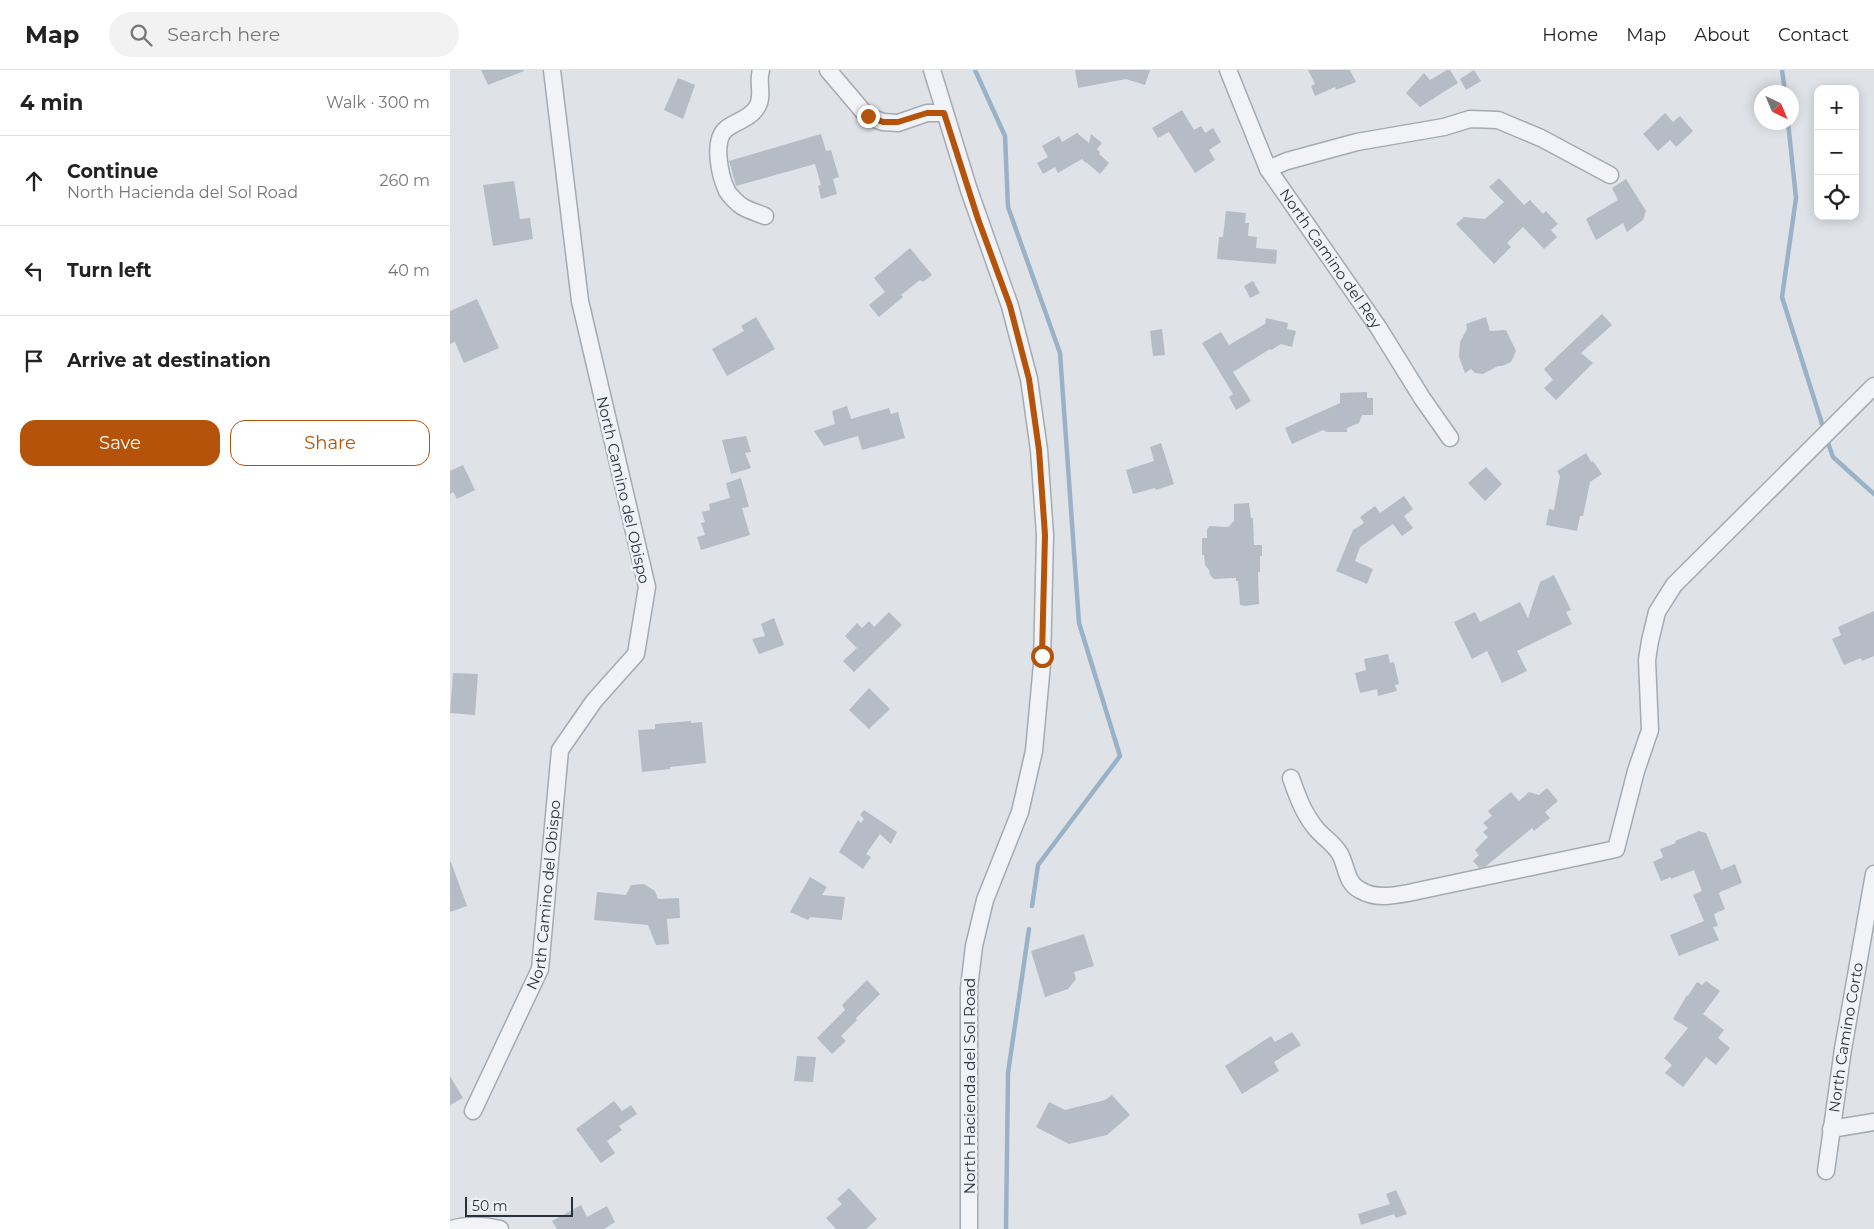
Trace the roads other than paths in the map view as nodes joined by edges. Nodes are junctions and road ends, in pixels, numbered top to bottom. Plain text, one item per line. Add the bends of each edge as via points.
1 (552, 70) edge
2 (761, 70) edge
3 (828, 70) edge
4 (932, 70) edge
5 (1228, 70) edge
6 (944, 113) junction
7 (1268, 169) junction
8 (1610, 175) dead end
9 (765, 216) dead end
10 (1874, 386) edge
11 (1450, 438) dead end
12 (1291, 778) dead end
13 (1874, 874) edge
14 (473, 1111) dead end
15 (1874, 1122) edge
16 (1831, 1129) junction
17 (1826, 1171) dead end
18 (969, 1223) edge
19 (451, 1229) edge
20 (500, 1229) edge
21 (982, 1229) edge

1 - 14 street, North Camino del Obispo via 580,301 646,587 636,654 594,701 560,750 540,969
2 - 9 street via 758,106 750,115 725,130 718,144 720,166 728,192 743,207
3 - 6 street via 868,116 883,122
4 - 6 street, North Hacienda del Sol Road
5 - 7 street, North Camino del Rey
6 - 18 street, North Hacienda del Sol Road via 1010,306 1029,379 1039,450 1045,535 1042,664 1034,751 1020,812 985,900 974,946 969,988
7 - 8 street via 1287,160 1357,142 1444,127 1470,118 1498,120 1541,138
7 - 11 street, North Camino del Rey via 1381,331
10 - 12 street via 1674,584 1657,612 1647,660 1650,730 1616,849 1408,893 1370,895 1350,881 1340,854 1304,811
13 - 16 street, North Camino Corto
15 - 16 street
16 - 17 street, North Camino Corto
18 - 21 street
19 - 20 street via 484,1225

